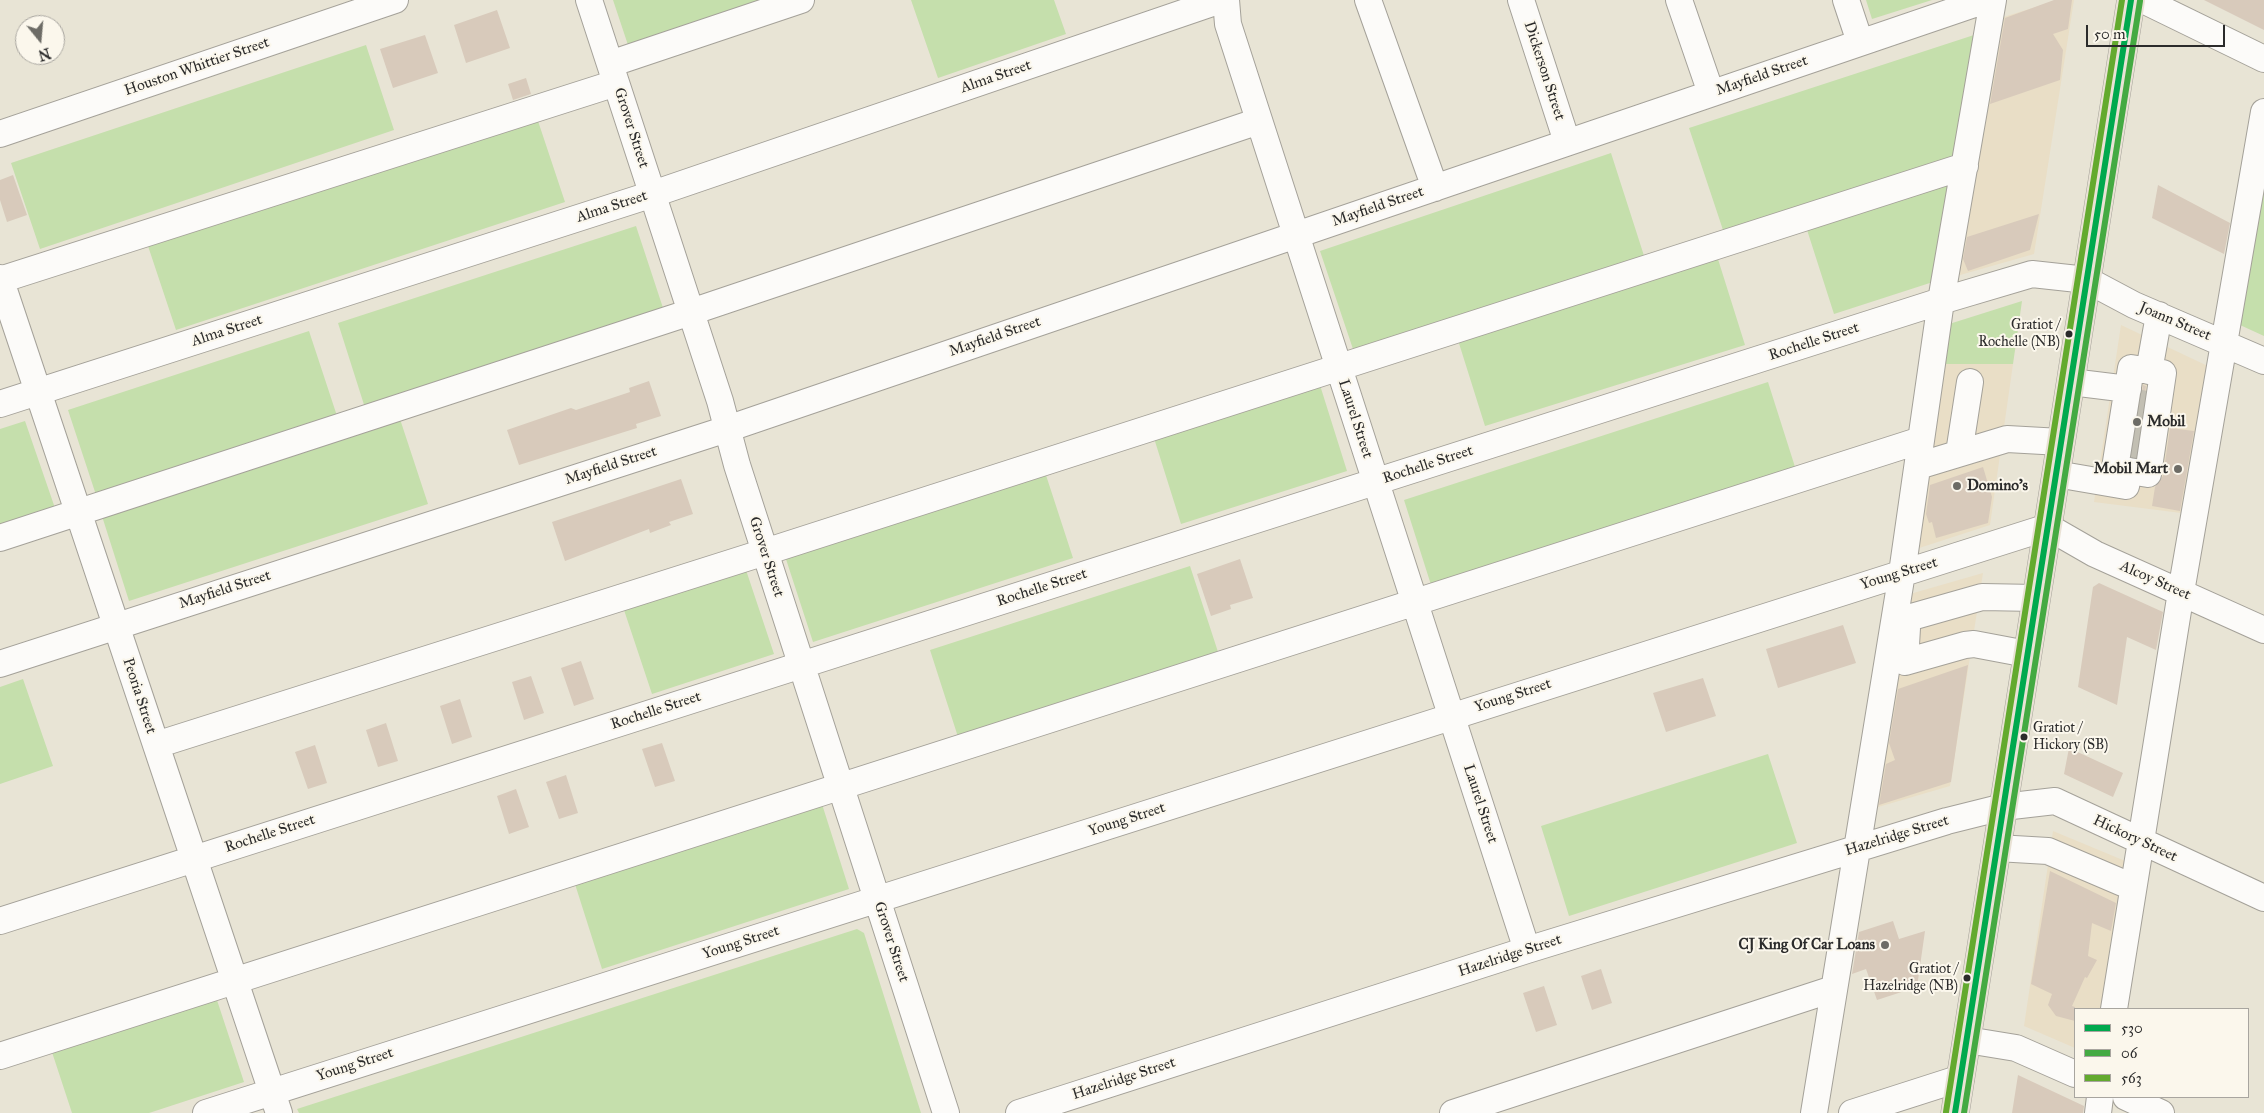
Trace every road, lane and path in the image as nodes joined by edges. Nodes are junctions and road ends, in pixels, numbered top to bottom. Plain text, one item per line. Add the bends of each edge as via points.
1 (395, 0) edge
2 (589, 0) edge
3 (801, 0) edge
4 (1221, 0) edge
5 (1226, 0) edge
6 (1368, 0) edge
7 (1521, 0) edge
8 (1679, 0) edge
9 (1846, 0) edge
10 (1986, 0) edge
11 (1994, 0) edge
12 (2131, 0) edge
13 (2143, 0) edge
14 (1860, 42) junction
15 (2264, 59) edge
16 (613, 73) junction
17 (1711, 94) junction
18 (2264, 112) edge
19 (1259, 121) junction
20 (0, 134) edge
21 (1567, 142) junction
22 (1964, 166) junction
23 (1435, 188) junction
24 (653, 194) junction
25 (1295, 235) junction
26 (0, 280) edge
27 (2087, 280) junction
28 (1941, 301) junction
29 (691, 312) junction
30 (2159, 315) junction
31 (2224, 342) junction
32 (2264, 361) edge
33 (1338, 368) junction
34 (2149, 371) junction
35 (1970, 382) dead end
36 (2071, 382) junction
37 (38, 391) junction
38 (0, 404) edge
39 (2137, 426) junction
40 (727, 429) junction
41 (1922, 440) junction
42 (2061, 442) junction
43 (1959, 453) junction
44 (1918, 466) junction
45 (2056, 474) junction
46 (1376, 482) junction
47 (78, 511) junction
48 (2048, 526) junction
49 (0, 538) edge
50 (765, 552) junction
51 (1906, 572) junction
52 (2180, 592) junction
53 (2036, 598) junction
54 (1969, 600) junction
55 (1415, 604) junction
56 (1908, 618) junction
57 (116, 625) junction
58 (2264, 630) edge
59 (1965, 645) junction
60 (2027, 654) junction
61 (0, 664) edge
62 (801, 665) junction
63 (1452, 716) junction
64 (156, 745) junction
65 (841, 788) junction
66 (2003, 807) junction
67 (2141, 842) junction
68 (1996, 848) junction
69 (1856, 849) junction
70 (194, 858) junction
71 (2123, 883) dead end
72 (2264, 898) edge
73 (877, 899) junction
74 (0, 921) edge
75 (1527, 950) junction
76 (234, 980) junction
77 (1834, 990) junction
78 (2114, 1008) edge
79 (1967, 1040) junction
80 (0, 1056) edge
81 (2074, 1074) edge
82 (1961, 1078) junction
83 (2100, 1098) edge
84 (2128, 1098) edge
85 (275, 1102) edge
86 (206, 1113) edge
87 (946, 1113) edge
88 (1019, 1113) edge
89 (1452, 1113) edge
90 (1814, 1113) edge
91 (1852, 1113) edge
92 (1955, 1113) edge
93 (2098, 1113) edge
94 (2161, 1113) edge

1 - 20 street, Houston Whittier Street
2 - 16 street, Grover Street
3 - 16 street
4 - 24 street, Alma Street
5 - 19 street, Laurel Street via 1228,24
6 - 23 street
7 - 21 street, Dickerson Street
8 - 17 street
9 - 14 street
10 - 14 street, Mayfield Street
11 - 22 street
12 - 27 main road
13 - 15 street
14 - 17 street, Mayfield Street
16 - 24 street, Grover Street
16 - 26 street
17 - 21 street, Mayfield Street
18 - 31 street
19 - 25 street, Laurel Street
19 - 29 street
21 - 23 street, Mayfield Street
22 - 28 street
22 - 33 street
23 - 25 street, Mayfield Street
24 - 29 street, Grover Street
24 - 37 street, Alma Street
25 - 33 street, Laurel Street
25 - 40 street, Mayfield Street
26 - 37 street, Peoria Street
27 - 28 street, Rochelle Street via 2032,274
27 - 30 street, Joann Street
27 - 36 main road
28 - 41 street
28 - 46 street, Rochelle Street
29 - 40 street, Grover Street
29 - 47 street
30 - 31 street, Joann Street
30 - 34 street
31 - 32 street, Joann Street
31 - 52 street
33 - 46 street, Laurel Street
33 - 50 street
34 - 39 street via 2163,373
34 - 39 street via 2132,368
35 - 43 street
36 - 39 street
36 - 42 main road
37 - 38 street, Alma Street
37 - 47 street, Peoria Street
39 - 45 street via 2126,486
40 - 50 street, Grover Street
40 - 57 street, Mayfield Street
41 - 44 street
41 - 55 street
42 - 43 street via 2007,438
42 - 45 main road
43 - 44 street
44 - 51 street
45 - 48 main road
46 - 55 street, Laurel Street
46 - 62 street, Rochelle Street
47 - 49 street
47 - 57 street, Peoria Street
48 - 51 street, Young Street
48 - 52 street, Alcoy Street via 2095,554
48 - 53 main road
50 - 62 street, Grover Street
50 - 64 street
51 - 56 street
51 - 63 street, Young Street
51 - 69 street
52 - 58 street, Alcoy Street
52 - 67 street
53 - 54 street via 1982,597
53 - 60 main road
54 - 56 street
54 - 59 street
55 - 63 street, Laurel Street
55 - 65 street
56 - 59 street via 1905,662
57 - 61 street, Mayfield Street
57 - 64 street, Peoria Street
59 - 60 street
60 - 66 main road
62 - 65 street, Grover Street
62 - 70 street, Rochelle Street
63 - 73 street, Young Street
63 - 75 street, Laurel Street
64 - 70 street, Peoria Street
65 - 73 street, Grover Street
65 - 76 street
66 - 67 street, Hickory Street via 2054,801
66 - 68 main road
66 - 69 street, Hazelridge Street
67 - 72 street, Hickory Street
67 - 78 street
68 - 71 street via 2048,851
68 - 79 main road
69 - 75 street, Hazelridge Street
69 - 77 street
70 - 74 street, Rochelle Street
70 - 76 street, Peoria Street
73 - 85 street, Young Street
73 - 87 street, Grover Street
75 - 88 street, Hazelridge Street
76 - 80 street
76 - 85 street, Peoria Street
77 - 89 street
77 - 90 street
79 - 81 street via 2016,1048
79 - 82 main road
82 - 91 street
82 - 92 main road
83 - 93 street
84 - 94 street
85 - 86 street, Young Street

